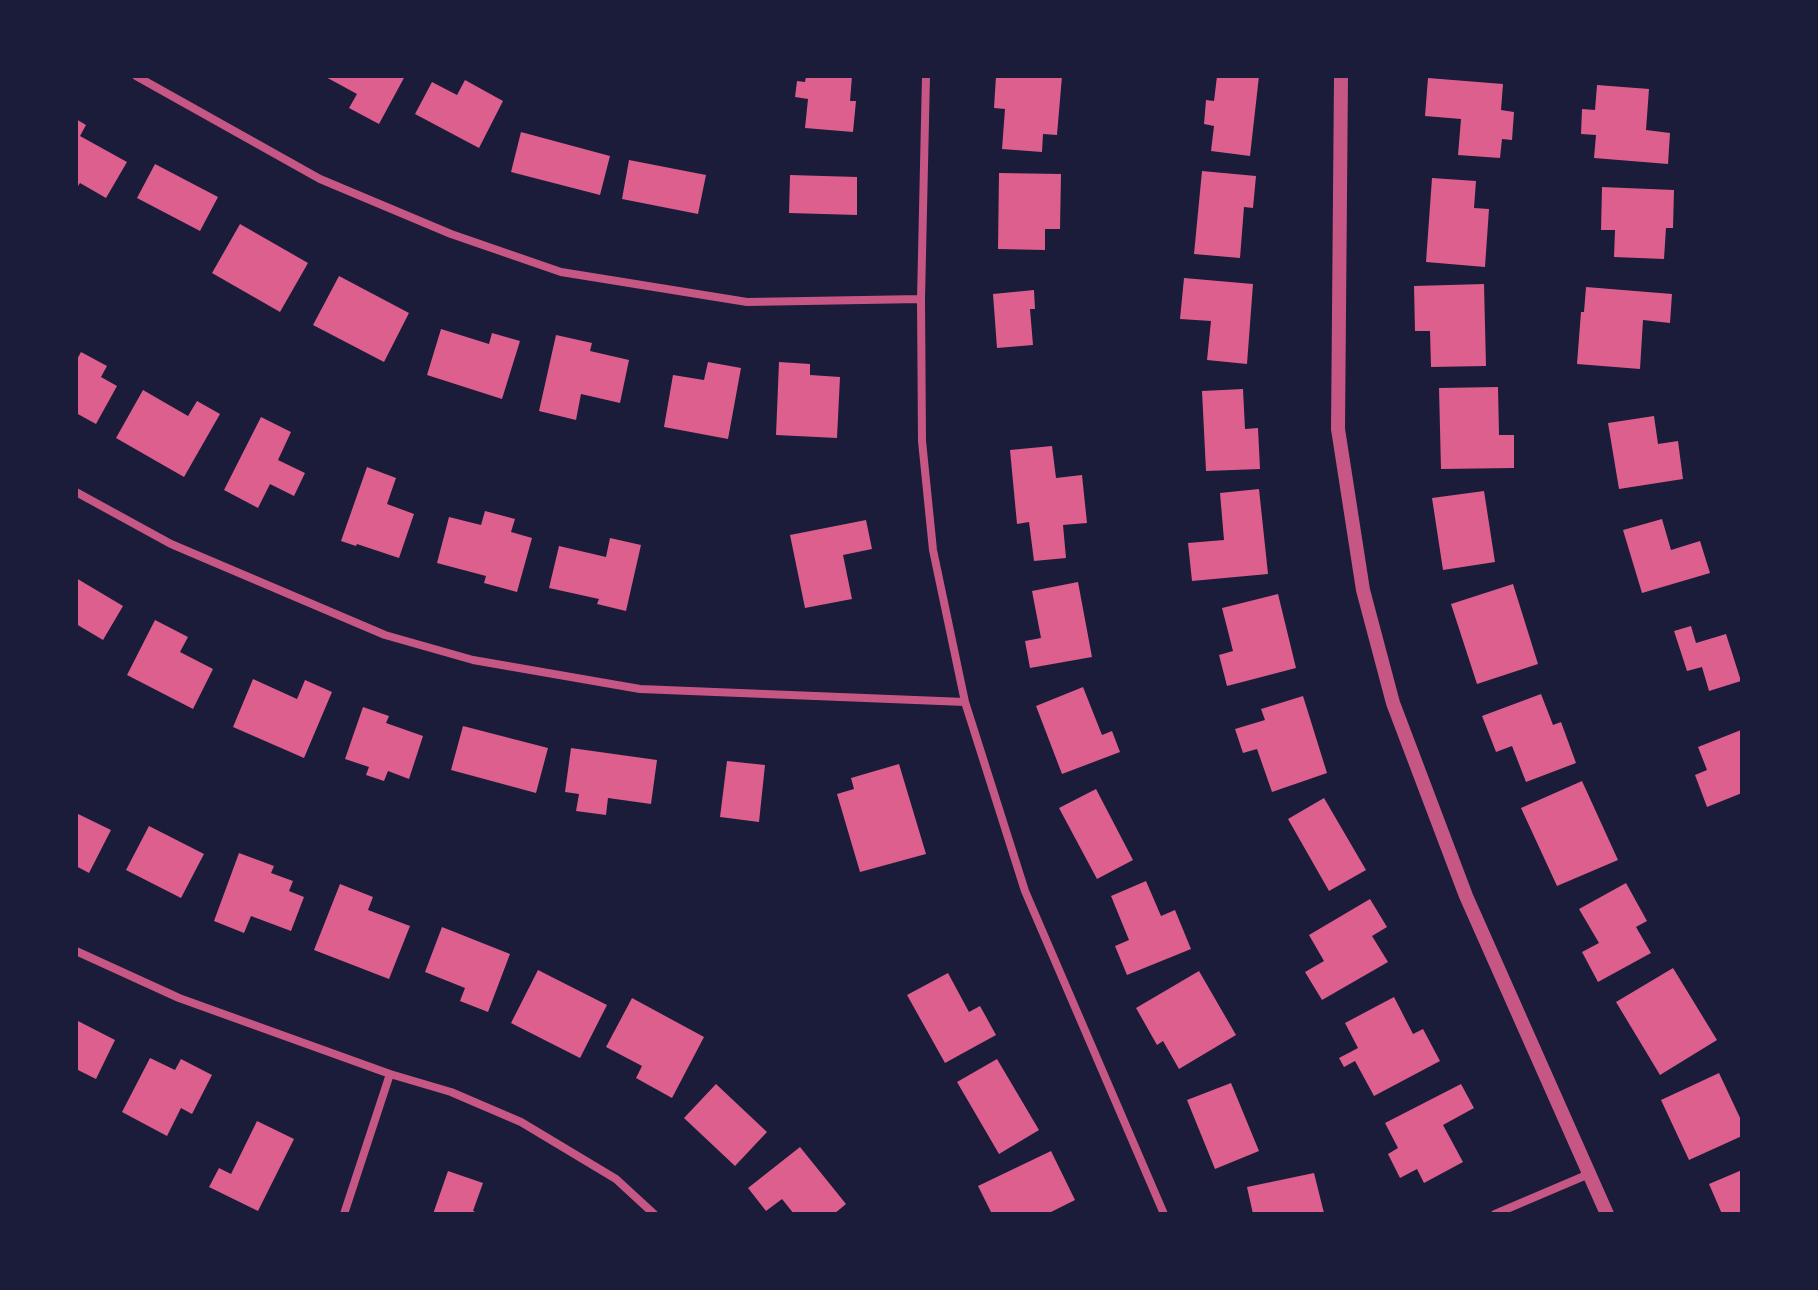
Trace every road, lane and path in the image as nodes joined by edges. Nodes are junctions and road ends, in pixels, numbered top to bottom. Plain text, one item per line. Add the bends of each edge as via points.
1 (136, 76) edge
2 (926, 76) edge
3 (1341, 76) edge
4 (921, 299) junction
5 (76, 492) edge
6 (965, 702) junction
7 (76, 951) edge
8 (390, 1074) junction
9 (1589, 1174) junction
10 (344, 1214) edge
11 (654, 1214) edge
12 (1164, 1214) edge
13 (1495, 1214) edge
14 (1607, 1214) edge

1 - 4 street via 320,179 451,234 561,272 747,302
2 - 4 street
3 - 9 street via 1338,429 1363,590 1393,703 1466,896
4 - 6 street via 922,441 933,550
5 - 6 street via 171,544 385,635 473,660 640,689
6 - 12 street via 1025,891
7 - 8 street via 179,998
8 - 10 street
8 - 11 street via 451,1092 521,1122 616,1179
9 - 13 street
9 - 14 street

